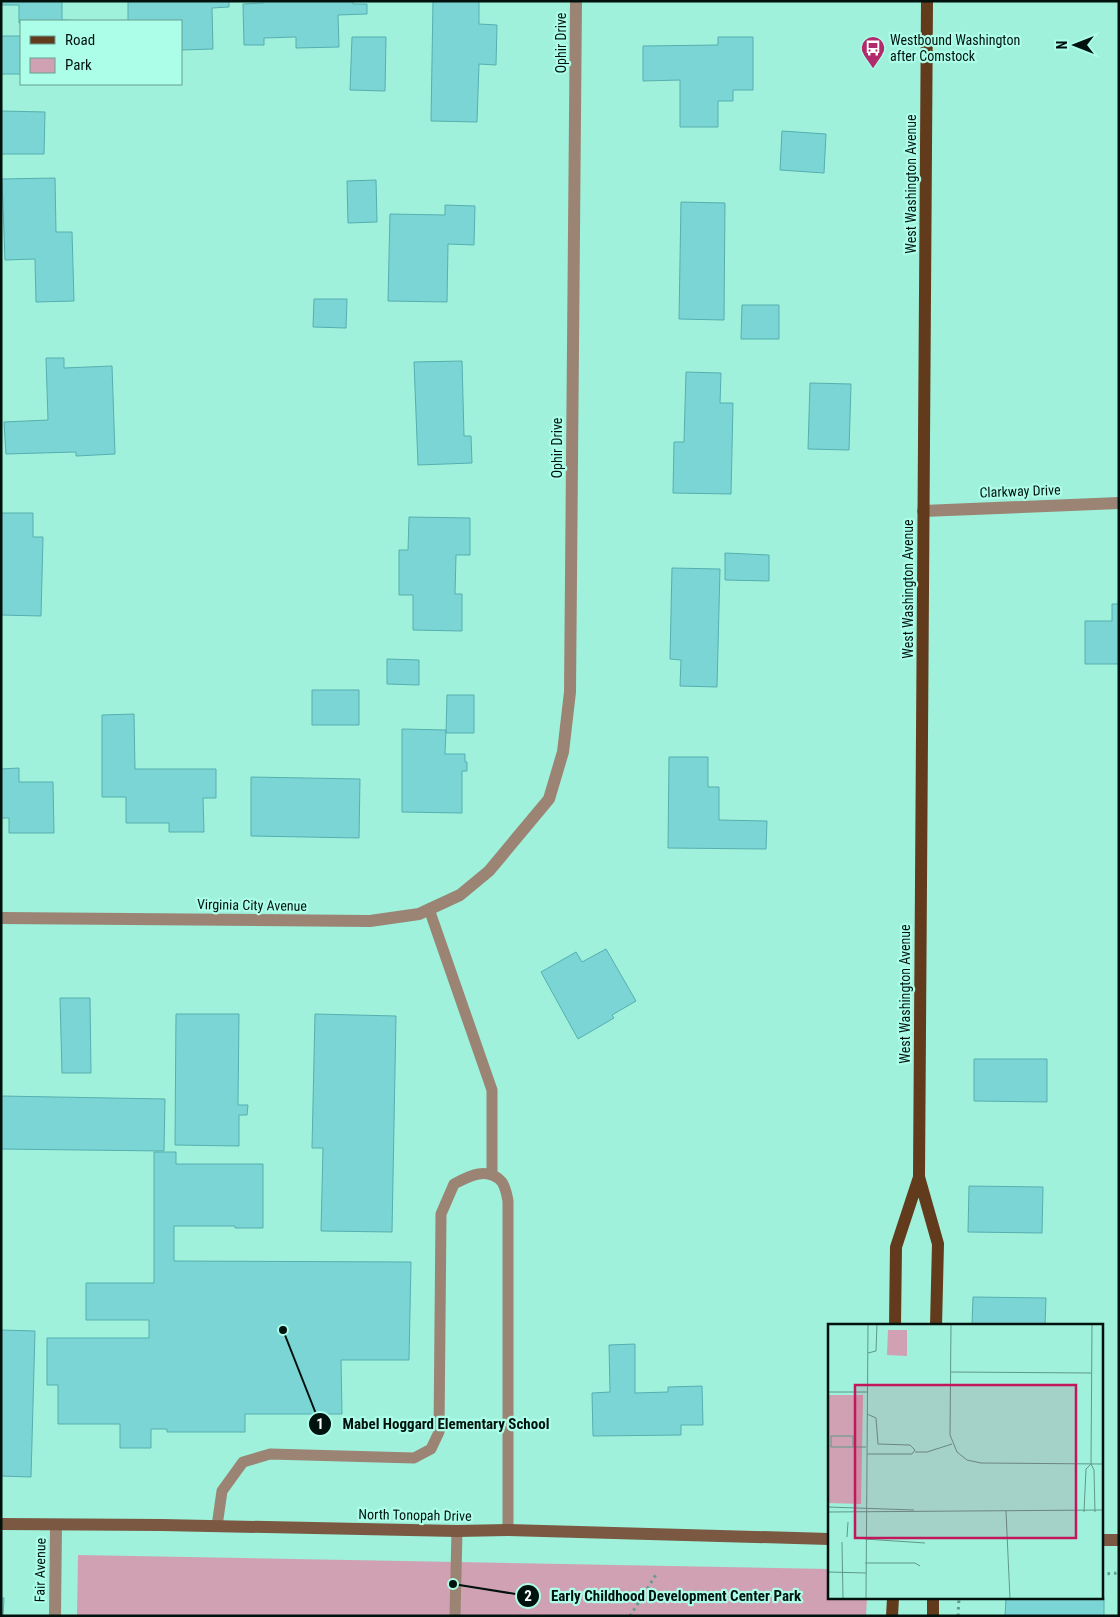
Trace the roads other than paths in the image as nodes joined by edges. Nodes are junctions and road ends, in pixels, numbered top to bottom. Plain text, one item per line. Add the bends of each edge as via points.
1 (576, 1) edge
2 (927, 1) edge
3 (1119, 503) edge
4 (923, 510) junction
5 (489, 871) joint
6 (429, 909) junction
7 (1, 918) edge
8 (492, 1174) junction
9 (919, 1178) junction
10 (896, 1324) edge
11 (936, 1324) edge
12 (1, 1524) edge
13 (56, 1525) junction
14 (217, 1526) junction
15 (508, 1530) junction
16 (457, 1531) junction
17 (828, 1539) edge
18 (1102, 1540) edge
19 (1119, 1540) edge
20 (893, 1600) edge
21 (933, 1600) edge
22 (55, 1616) edge
23 (455, 1616) edge
24 (892, 1616) edge
25 (933, 1616) edge

1 - 5 street, Ophir Drive via 570,692 563,752 549,799
2 - 4 main road, West Washington Avenue
3 - 4 street, Clarkway Drive
4 - 9 main road, West Washington Avenue
5 - 6 street, Virginia City Avenue via 460,895
6 - 7 street, Virginia City Avenue via 419,914 370,922
6 - 8 lane via 492,1090
8 - 14 lane via 475,1174 454,1184 441,1214 438,1432 431,1449 414,1458 270,1454 242,1462 222,1491
8 - 15 lane via 503,1183 508,1201
9 - 10 main road, West Washington Avenue via 896,1247
9 - 11 main road, West Washington Avenue via 938,1244
12 - 13 street, North Tonopah Drive
13 - 14 street, North Tonopah Drive
13 - 22 street, Fair Avenue
14 - 16 street, North Tonopah Drive
15 - 16 street, North Tonopah Drive
15 - 17 street, North Tonopah Drive
16 - 23 lane
18 - 19 street
20 - 24 main road
21 - 25 main road

